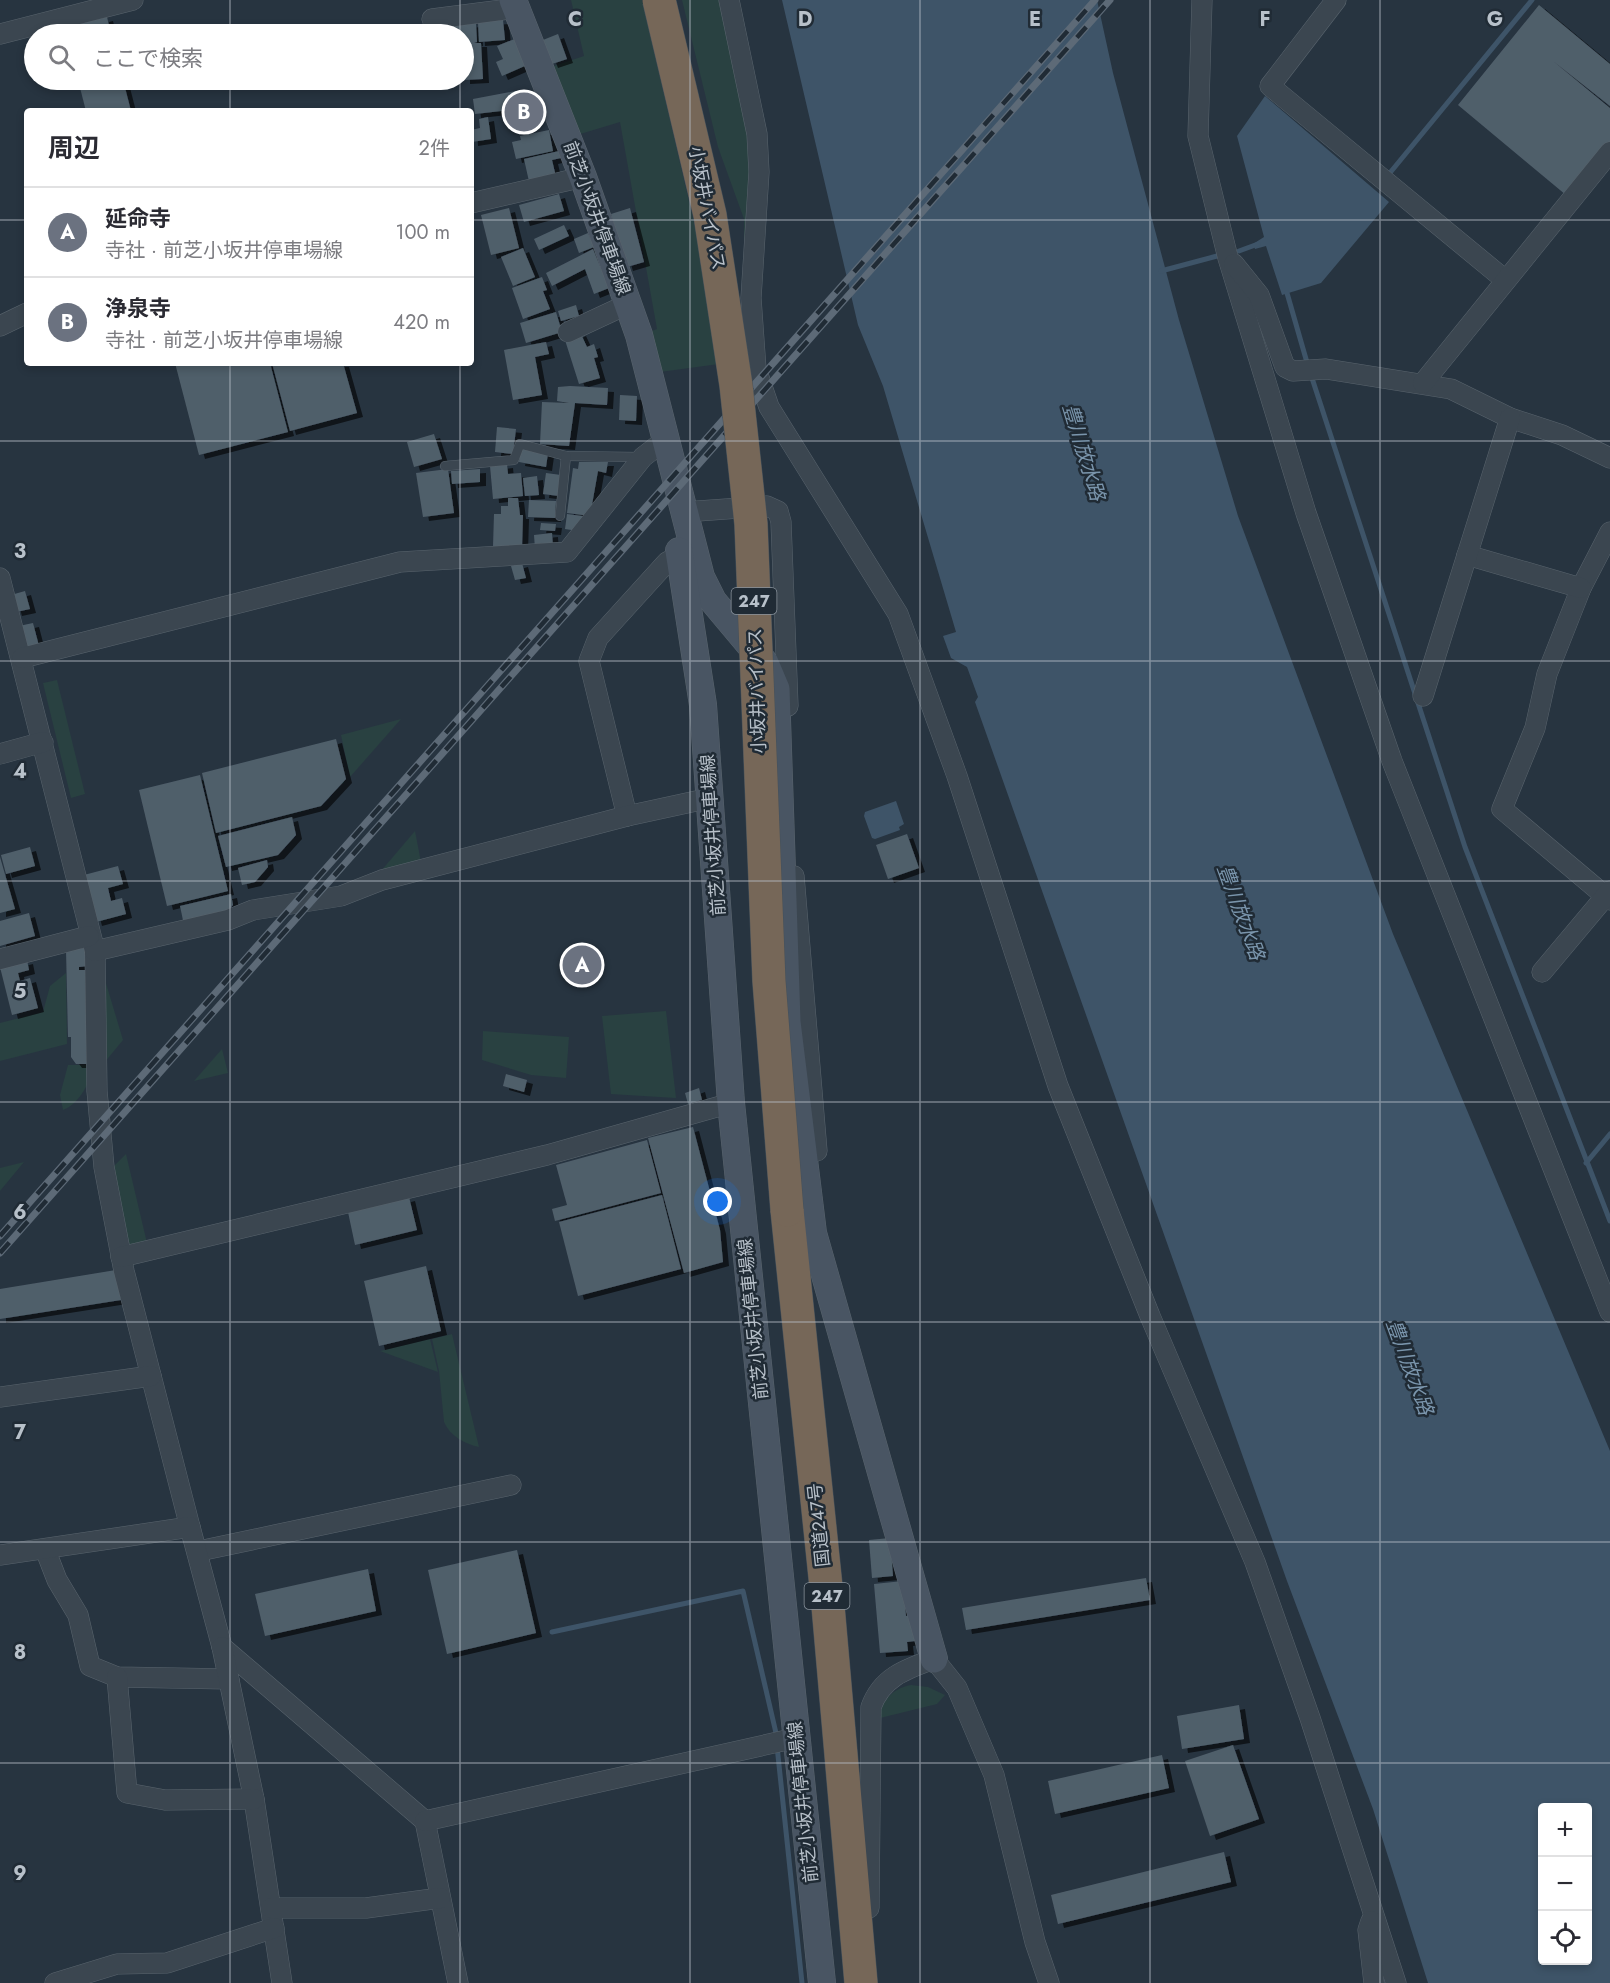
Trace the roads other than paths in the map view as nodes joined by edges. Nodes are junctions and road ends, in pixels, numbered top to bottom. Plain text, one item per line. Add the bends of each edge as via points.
1 (133, 0) edge
2 (659, 0) edge
3 (729, 0) edge
4 (1202, 0) edge
5 (1336, 0) edge
6 (515, 4) edge
7 (432, 19) dead end
8 (39, 24) edge
9 (24, 28) edge
10 (0, 34) edge
11 (1610, 152) edge
12 (583, 177) junction
13 (474, 202) edge
14 (1228, 258) junction
15 (1504, 279) junction
16 (628, 304) junction
17 (24, 314) edge
18 (0, 326) edge
19 (568, 332) dead end
20 (1423, 383) junction
21 (1510, 418) junction
22 (665, 440) junction
23 (566, 456) junction
24 (643, 457) junction
25 (1610, 458) edge
26 (445, 466) dead end
27 (684, 512) junction
28 (560, 516) dead end
29 (1610, 532) edge
30 (680, 555) junction
31 (1467, 555) junction
32 (0, 578) edge
33 (1581, 588) junction
34 (22, 658) junction
35 (1423, 696) dead end
36 (43, 742) junction
37 (0, 754) edge
38 (710, 798) junction
39 (627, 816) junction
40 (1608, 896) edge
41 (92, 944) junction
42 (0, 959) edge
43 (1542, 972) dead end
44 (730, 1103) junction
45 (801, 1152) junction
46 (788, 1210) joint
47 (121, 1257) junction
48 (1610, 1312) edge
49 (151, 1376) junction
50 (0, 1397) edge
51 (511, 1485) dead end
52 (190, 1527) junction
53 (45, 1549) junction
54 (199, 1551) junction
55 (0, 1555) edge
56 (222, 1647) junction
57 (934, 1659) junction
58 (117, 1677) junction
59 (229, 1679) junction
60 (796, 1738) junction
61 (254, 1799) junction
62 (425, 1821) junction
63 (440, 1898) junction
64 (271, 1908) junction
65 (1374, 1915) junction
66 (273, 1928) junction
67 (56, 1983) edge
68 (282, 1983) edge
69 (458, 1983) edge
70 (822, 1983) edge
71 (861, 1983) edge
72 (873, 1983) edge
73 (1049, 1983) edge
74 (1374, 1983) edge
75 (1396, 1983) edge

1 - 8 street
2 - 46 highway, 小坂井バイパス / 247, bridge via 710,215 745,459 751,524 769,981
3 - 65 street via 758,134 752,298 756,369 769,407 898,614 957,776 1058,1086 1255,1562
4 - 14 street via 1198,136
5 - 15 street via 1270,86
6 - 7 street
6 - 12 main road, 前芝小坂井停車場線
9 - 10 street
11 - 15 street
12 - 13 street
12 - 16 main road, 前芝小坂井停車場線
14 - 20 street via 1259,295 1285,367 1293,371 1326,369
14 - 48 street via 1306,513 1392,761
15 - 20 street
16 - 19 street
16 - 22 main road, 前芝小坂井停車場線 via 651,376
17 - 18 street
20 - 21 street via 1451,389
21 - 25 street via 1562,435
21 - 31 street
22 - 24 street
22 - 27 main road, 前芝小坂井停車場線
22 - 30 main road, 前芝小坂井停車場線
23 - 24 lane
23 - 26 lane via 520,444 514,460
23 - 28 lane
24 - 34 street via 567,552 400,562
27 - 45 main road, 前芝小坂井停車場線 via 700,577 713,601 765,663 776,689 787,1022
27 - 45 street via 767,506 778,510 781,522 794,872 817,1151
29 - 33 street
30 - 38 main road, 前芝小坂井停車場線 via 704,705
30 - 39 street via 667,562 598,638 589,661
31 - 33 street
31 - 35 street
32 - 34 street
33 - 40 street via 1547,674 1535,729 1502,809
34 - 36 street
36 - 37 street
36 - 41 street
38 - 39 street
38 - 44 main road, 前芝小坂井停車場線
39 - 41 street via 382,880 341,896
40 - 43 street
41 - 42 street
41 - 47 street via 104,1167
44 - 47 street via 547,1155
44 - 60 main road, 前芝小坂井停車場線
45 - 57 main road, 前芝小坂井停車場線 via 813,1233
46 - 71 highway, 国道247号 / 247
47 - 49 street
49 - 50 street
49 - 52 street
51 - 54 street
52 - 53 street
52 - 54 street
53 - 55 street
53 - 58 street via 57,1580 78,1615 90,1666
54 - 56 street
56 - 59 street
56 - 62 street
57 - 72 street via 885,1682 871,1707 868,1905
57 - 73 street via 957,1688 994,1774 1035,1942
58 - 59 street
58 - 61 street via 127,1793 165,1800
59 - 61 street
60 - 62 street
60 - 70 main road, 前芝小坂井停車場線
61 - 64 street
62 - 63 street
63 - 64 street via 366,1908
63 - 69 street
64 - 66 street
65 - 74 street via 1368,1930
65 - 75 street
66 - 67 street via 167,1963 117,1964
66 - 68 street

